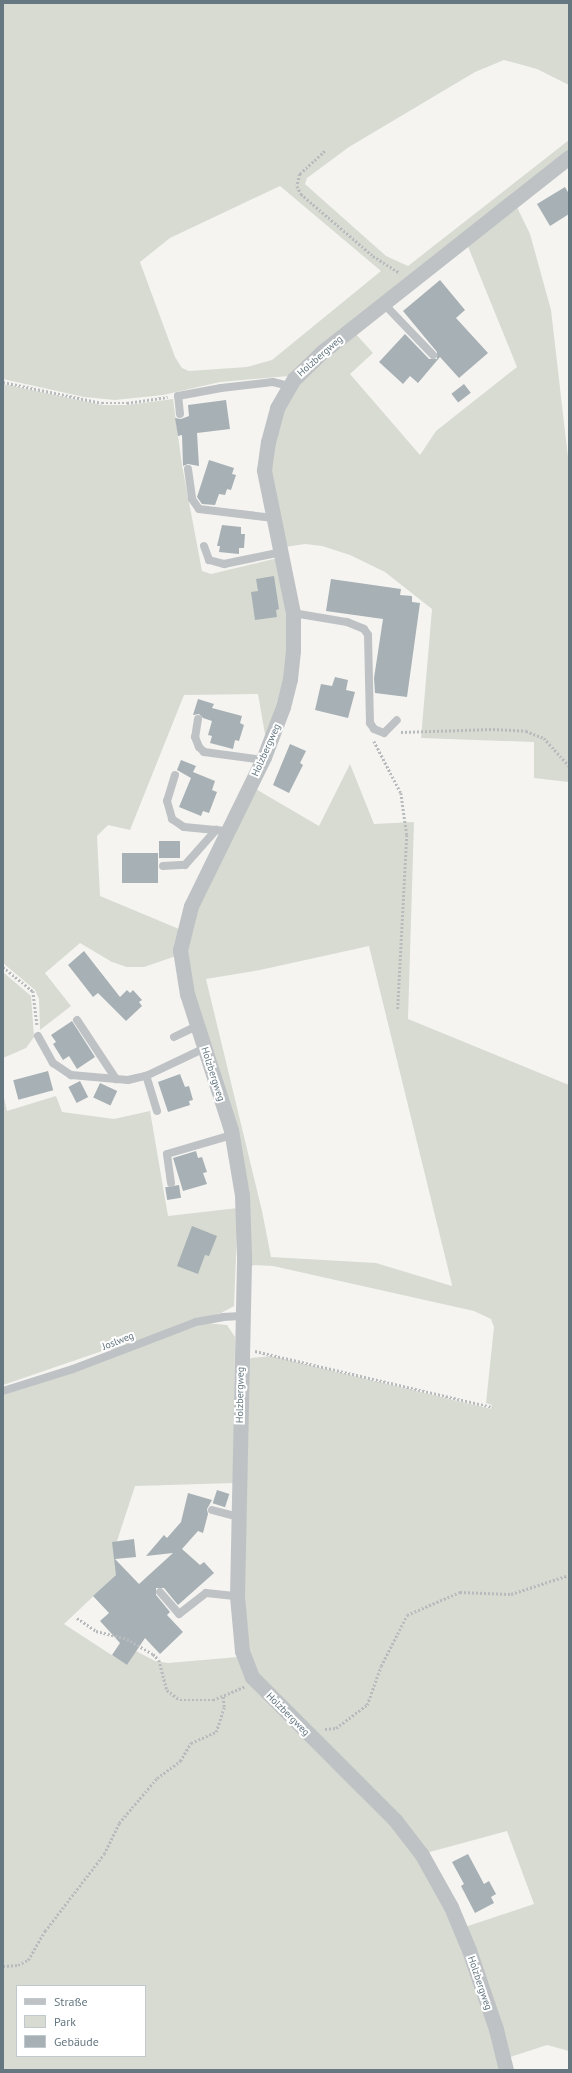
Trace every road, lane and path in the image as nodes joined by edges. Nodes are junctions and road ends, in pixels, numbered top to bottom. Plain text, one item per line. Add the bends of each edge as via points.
1 (325, 151) dead end
2 (569, 157) edge
3 (412, 282) junction
4 (384, 304) junction
5 (433, 355) dead end
6 (3, 382) edge
7 (290, 386) junction
8 (178, 396) junction
9 (180, 414) dead end
10 (188, 469) dead end
11 (273, 518) junction
12 (204, 546) dead end
13 (282, 552) junction
14 (293, 613) junction
15 (198, 719) dead end
16 (397, 720) dead end
17 (370, 723) junction
18 (384, 733) junction
19 (263, 760) junction
20 (569, 766) edge
21 (175, 775) dead end
22 (221, 830) junction
23 (163, 866) dead end
24 (3, 966) edge
25 (398, 1009) dead end
26 (77, 1020) dead end
27 (197, 1026) junction
28 (38, 1036) joint
29 (174, 1037) dead end
30 (205, 1048) junction
31 (146, 1076) junction
32 (116, 1079) junction
33 (157, 1111) dead end
34 (232, 1135) junction
35 (171, 1183) dead end
36 (241, 1316) junction
37 (241, 1347) junction
38 (3, 1391) edge
39 (492, 1407) dead end
40 (212, 1510) dead end
41 (238, 1518) junction
42 (569, 1575) edge
43 (160, 1592) dead end
44 (237, 1596) junction
45 (77, 1618) dead end
46 (252, 1677) junction
47 (223, 1697) junction
48 (306, 1732) junction
49 (3, 1966) edge
50 (506, 2070) edge

1 - 3 path via 300,174 297,186 301,194 374,256
2 - 3 street, Holzbergweg
3 - 4 street, Holzbergweg
4 - 5 lane
4 - 7 street, Holzbergweg via 322,352
6 - 8 path via 102,403 128,403
7 - 8 lane via 273,382
7 - 11 street, Holzbergweg via 272,423 265,455 266,482
8 - 9 lane
10 - 11 lane via 192,499 199,509
11 - 13 street, Holzbergweg
12 - 13 lane via 207,557 217,564 230,564
13 - 14 street, Holzbergweg
14 - 17 lane via 347,622 364,629 368,635
14 - 19 street, Holzbergweg via 293,651 287,694
15 - 19 lane via 195,738 204,752
16 - 18 lane
17 - 18 lane via 374,729
17 - 25 path via 372,736 400,793 406,822
18 - 20 path via 493,729 526,731 544,738
19 - 22 street, Holzbergweg
21 - 22 lane via 167,800 172,819 184,827
22 - 23 lane via 184,865
22 - 27 street, Holzbergweg via 191,906 180,942 183,980
24 - 28 path via 33,992
26 - 32 lane
27 - 29 lane
27 - 30 street, Holzbergweg
28 - 32 lane via 47,1056 64,1072 80,1077
30 - 31 lane
30 - 34 street, Holzbergweg
31 - 32 lane
31 - 33 lane
34 - 35 lane via 167,1154
34 - 36 street, Holzbergweg via 242,1195 244,1256
36 - 37 street, Holzbergweg
36 - 38 lane, Joslweg via 196,1322 73,1369
37 - 39 path
37 - 41 street, Holzbergweg
40 - 41 lane
41 - 44 street, Holzbergweg
42 - 48 path via 512,1594 460,1592 407,1615 381,1666 367,1705 336,1728
43 - 44 lane via 180,1614 206,1593
44 - 46 street, Holzbergweg via 242,1651
45 - 47 path via 96,1631 127,1639 154,1654 160,1660 167,1690 180,1700 200,1702
46 - 47 path via 241,1689
46 - 48 street, Holzbergweg
47 - 49 path via 224,1706 216,1732 191,1743 180,1761 157,1778 119,1823 104,1854 45,1931 28,1960 18,1966
48 - 50 street, Holzbergweg via 395,1820 413,1841 436,1877 469,1950 496,2029

